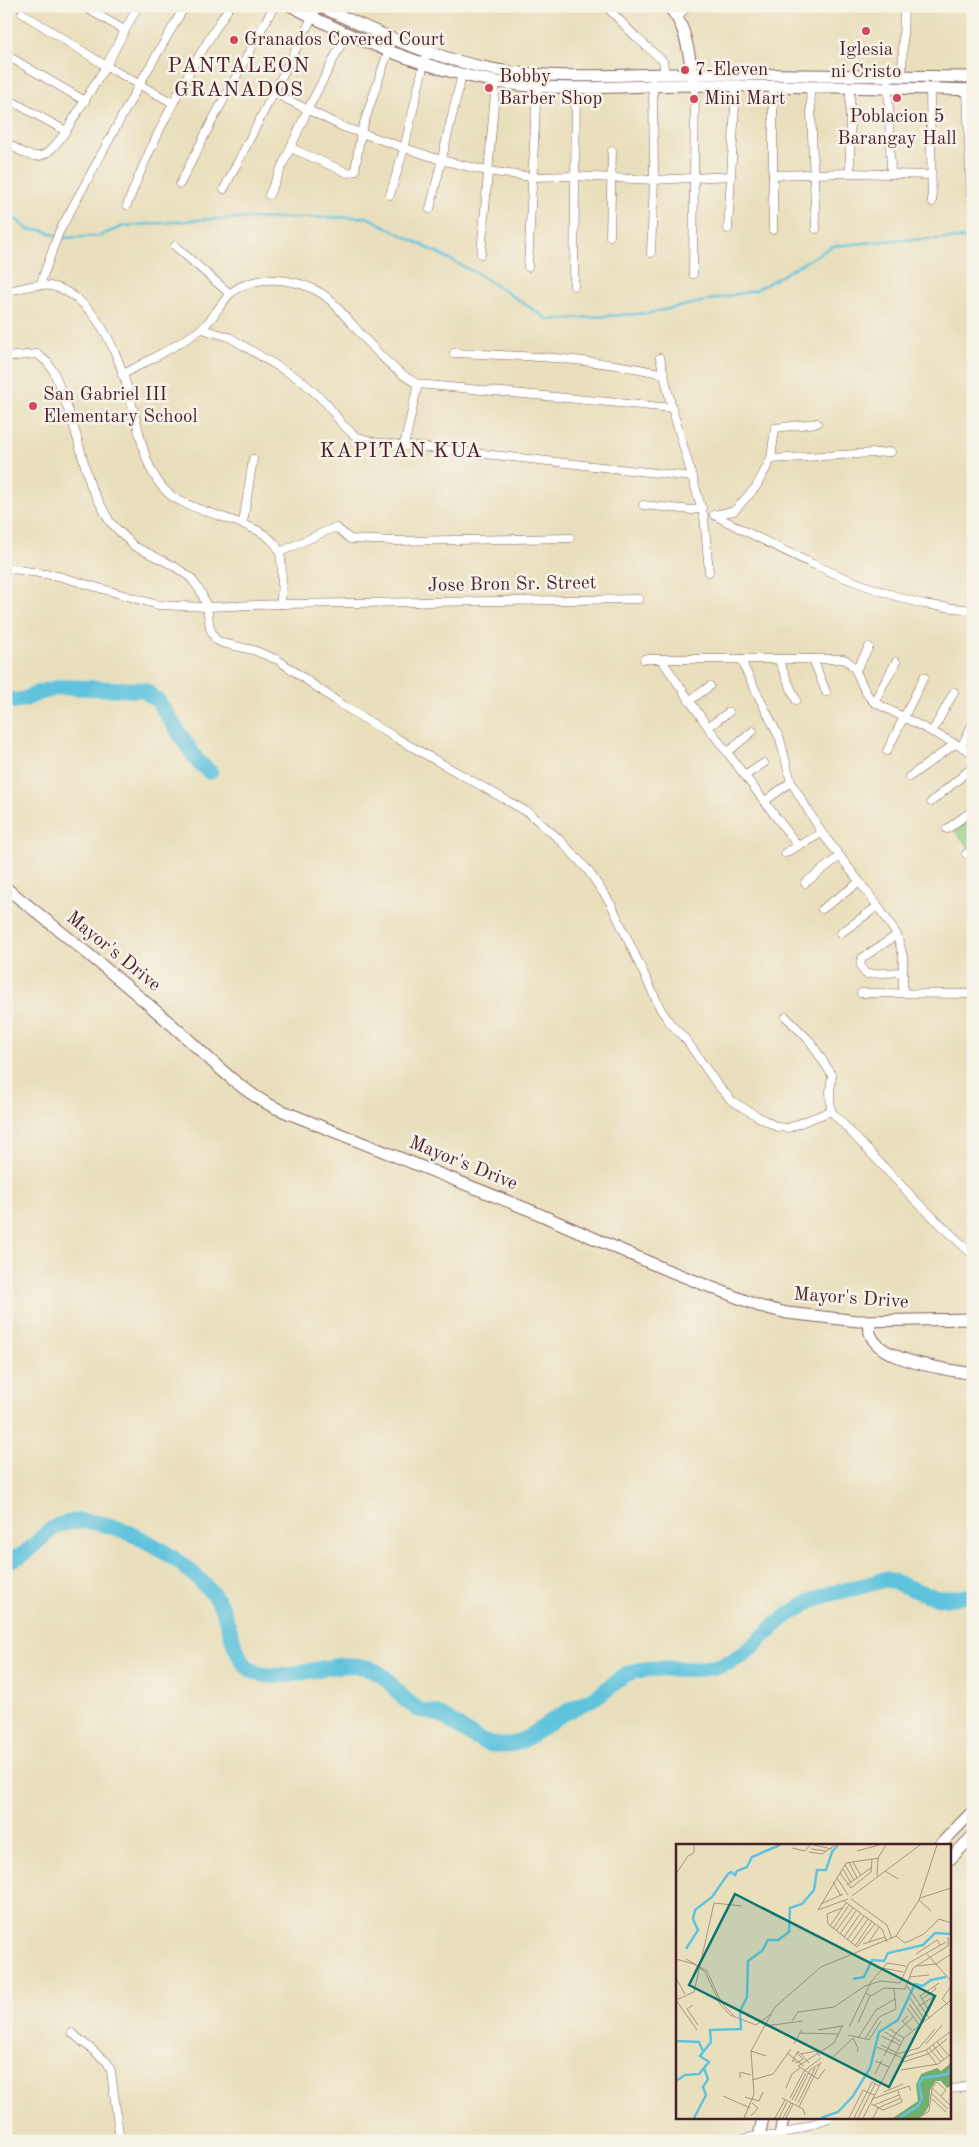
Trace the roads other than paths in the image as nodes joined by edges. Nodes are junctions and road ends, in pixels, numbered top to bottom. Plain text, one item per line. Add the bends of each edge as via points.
1 (83, 6) edge
2 (138, 6) edge
3 (185, 6) edge
4 (230, 6) edge
5 (274, 6) edge
6 (292, 6) edge
7 (319, 6) edge
8 (606, 6) edge
9 (668, 6) edge
10 (688, 6) edge
11 (904, 6) edge
12 (22, 13) dead end
13 (678, 16) junction
14 (312, 17) junction
15 (124, 30) junction
16 (347, 32) junction
17 (388, 52) junction
18 (6, 55) edge
19 (425, 58) junction
20 (106, 66) junction
21 (462, 74) junction
22 (537, 74) junction
23 (659, 74) junction
24 (902, 76) junction
25 (973, 77) edge
26 (694, 80) junction
27 (496, 82) junction
28 (888, 82) junction
29 (139, 84) junction
30 (537, 86) junction
31 (850, 86) junction
32 (576, 87) junction
33 (653, 87) junction
34 (736, 87) junction
35 (773, 87) junction
36 (810, 87) junction
37 (930, 89) junction
38 (970, 90) edge
39 (274, 94) junction
40 (6, 98) edge
41 (84, 101) junction
42 (173, 103) junction
43 (308, 109) junction
44 (66, 132) junction
45 (361, 132) junction
46 (6, 142) edge
47 (291, 148) junction
48 (404, 149) junction
49 (612, 151) dead end
50 (441, 160) junction
51 (487, 171) junction
52 (850, 174) junction
53 (891, 174) junction
54 (773, 175) junction
55 (931, 175) junction
56 (575, 176) junction
57 (730, 176) junction
58 (814, 176) junction
59 (532, 177) junction
60 (611, 177) junction
61 (694, 177) junction
62 (654, 180) junction
63 (180, 184) dead end
64 (224, 189) dead end
65 (269, 195) dead end
66 (390, 195) dead end
67 (971, 198) dead end
68 (932, 202) dead end
69 (127, 205) dead end
70 (430, 209) dead end
71 (728, 228) dead end
72 (816, 229) dead end
73 (773, 230) dead end
74 (610, 236) dead end
75 (175, 246) dead end
76 (651, 253) dead end
77 (481, 254) dead end
78 (528, 267) dead end
79 (693, 274) dead end
80 (40, 285) junction
81 (574, 286) dead end
82 (6, 291) edge
83 (230, 294) junction
84 (202, 329) junction
85 (454, 353) dead end
86 (6, 357) edge
87 (660, 358) dead end
88 (664, 374) junction
89 (122, 375) junction
90 (418, 384) junction
91 (672, 408) junction
92 (816, 424) dead end
93 (404, 446) junction
94 (891, 452) dead end
95 (253, 459) dead end
96 (771, 459) junction
97 (693, 477) junction
98 (643, 504) dead end
99 (702, 508) junction
100 (714, 515) junction
101 (704, 517) junction
102 (243, 524) junction
103 (570, 538) dead end
104 (280, 552) junction
105 (6, 568) edge
106 (708, 572) dead end
107 (639, 599) dead end
108 (281, 604) junction
109 (207, 607) junction
110 (973, 610) edge
111 (869, 647) dead end
112 (644, 659) dead end
113 (661, 659) junction
114 (742, 659) junction
115 (778, 659) junction
116 (813, 659) junction
117 (896, 662) dead end
118 (856, 670) junction
119 (924, 677) dead end
120 (710, 686) dead end
121 (826, 692) dead end
122 (954, 692) dead end
123 (796, 700) dead end
124 (689, 701) junction
125 (874, 702) junction
126 (729, 712) dead end
127 (904, 718) junction
128 (973, 723) edge
129 (708, 727) junction
130 (753, 731) dead end
131 (932, 732) junction
132 (958, 745) junction
133 (887, 751) dead end
134 (728, 752) junction
135 (973, 753) edge
136 (764, 764) dead end
137 (973, 767) edge
138 (746, 776) junction
139 (910, 777) dead end
140 (791, 782) junction
141 (765, 801) junction
142 (930, 802) dead end
143 (973, 810) edge
144 (947, 829) dead end
145 (822, 833) junction
146 (798, 846) junction
147 (785, 853) dead end
148 (840, 856) junction
149 (860, 882) junction
150 (805, 883) dead end
151 (6, 888) edge
152 (878, 906) junction
153 (822, 909) dead end
154 (841, 932) dead end
155 (896, 935) junction
156 (903, 972) junction
157 (903, 992) junction
158 (861, 993) dead end
159 (973, 994) edge
160 (786, 1017) dead end
161 (831, 1111) junction
162 (973, 1255) edge
163 (973, 1318) edge
164 (870, 1321) junction
165 (973, 1374) edge
166 (973, 1811) edge
167 (973, 1836) edge
168 (941, 1844) edge
169 (952, 1857) edge
170 (72, 2033) dead end
171 (973, 2083) edge
172 (952, 2089) edge
173 (762, 2120) edge
174 (783, 2120) edge
175 (824, 2120) edge
176 (758, 2138) edge
177 (779, 2138) edge
178 (120, 2141) edge
179 (733, 2141) edge

1 - 15 street
2 - 15 street
3 - 29 street
4 - 42 street
5 - 63 street
6 - 14 street
7 - 14 street
7 - 19 street
8 - 23 street via 663,61
9 - 13 street
10 - 13 street
11 - 24 street
12 - 20 street
13 - 26 street
14 - 16 street
14 - 39 street
15 - 20 street
16 - 17 street
16 - 43 street
17 - 19 street
17 - 45 street
18 - 41 street
19 - 21 street
19 - 22 street
19 - 48 street
20 - 29 street
20 - 41 street
21 - 27 street
21 - 50 street
22 - 23 street
22 - 30 street
23 - 26 street
23 - 33 street
24 - 25 street
24 - 28 street
26 - 28 street
26 - 33 street
26 - 34 street
26 - 61 street
27 - 30 street
27 - 51 street
28 - 31 street
28 - 37 street
28 - 53 street
29 - 42 street
29 - 80 street via 59,232
30 - 32 street
30 - 59 street
31 - 36 street
31 - 52 street
32 - 33 street
32 - 56 street
33 - 62 street
34 - 35 street
34 - 57 street
35 - 36 street
35 - 54 street
36 - 58 street
37 - 38 street
37 - 55 street
38 - 67 street
39 - 43 street
39 - 64 street
40 - 44 street
41 - 44 street
42 - 69 street
43 - 45 street
43 - 47 street
44 - 46 street via 41,156 30,156
45 - 47 street via 352,173
45 - 48 street
47 - 65 street
48 - 50 street
48 - 66 street
49 - 60 street
50 - 51 street
50 - 70 street
51 - 59 street
51 - 77 street
52 - 53 street
52 - 58 street
53 - 55 street
54 - 58 street
54 - 73 street
55 - 68 street
56 - 59 street
56 - 60 street
56 - 81 street
57 - 61 street
57 - 71 street
58 - 72 street
59 - 78 street
60 - 62 street
60 - 74 street
61 - 62 street
61 - 79 street
62 - 76 street
75 - 83 street
80 - 82 street
80 - 89 street via 70,292 101,323 113,346
83 - 84 street
83 - 90 street via 244,284 260,280 282,280 313,288 330,300 397,370
84 - 89 street
84 - 93 street via 229,337 302,382 355,436
85 - 88 street via 557,357 630,366
86 - 109 street via 37,354 47,362 72,420 91,486 110,522 134,546 191,578
87 - 88 street
88 - 91 street
89 - 102 street via 143,451 153,474 166,492 195,509
90 - 91 street
90 - 93 street
91 - 97 street
92 - 96 street via 775,428
93 - 97 street
94 - 96 street
95 - 102 street
96 - 100 street via 756,487 736,509
97 - 99 street
98 - 99 street via 686,510
99 - 101 street
100 - 101 street
100 - 110 street via 808,563 890,594 926,604
101 - 106 street
102 - 104 street via 275,543
103 - 104 street via 396,541 350,539 337,528
104 - 108 street
105 - 109 street, Jose Bron Sr. Street via 58,576 158,605
107 - 108 street, Jose Bron Sr. Street
108 - 109 street, Jose Bron Sr. Street
109 - 161 street via 215,639 278,660 398,739 530,813 559,839 587,869 611,904 661,1010 732,1101 777,1127 788,1128
111 - 118 street
112 - 113 street
113 - 114 street
113 - 124 street
114 - 115 street
114 - 140 street via 780,740
115 - 116 street
115 - 123 street
116 - 118 street via 844,659
116 - 121 street
117 - 125 street
118 - 125 street via 868,697
119 - 127 street
120 - 124 street
122 - 131 street
124 - 129 street
125 - 127 street
126 - 129 street
127 - 131 street
127 - 133 street
128 - 132 street
129 - 134 street
130 - 134 street
131 - 132 street
132 - 135 street
132 - 139 street
134 - 138 street
136 - 138 street
137 - 142 street
138 - 141 street
140 - 141 street
140 - 145 street
141 - 146 street
143 - 144 street
145 - 146 street
145 - 148 street
146 - 147 street
148 - 149 street
148 - 150 street
149 - 152 street
149 - 153 street
151 - 164 street, Mayor's Drive via 266,1104 759,1306 787,1314
152 - 154 street
152 - 155 street
155 - 156 street via 903,956
155 - 156 street via 862,958 860,963 866,974
156 - 157 street
157 - 158 street
157 - 159 street
160 - 161 street via 810,1041 832,1075
161 - 162 street via 915,1200
163 - 164 street, Mayor's Drive
164 - 165 street via 870,1333 875,1342 890,1353
166 - 168 street
167 - 169 street
170 - 178 street via 107,2062 111,2071
171 - 172 street
173 - 176 street
174 - 177 street
175 - 177 street
176 - 177 street
176 - 179 street

